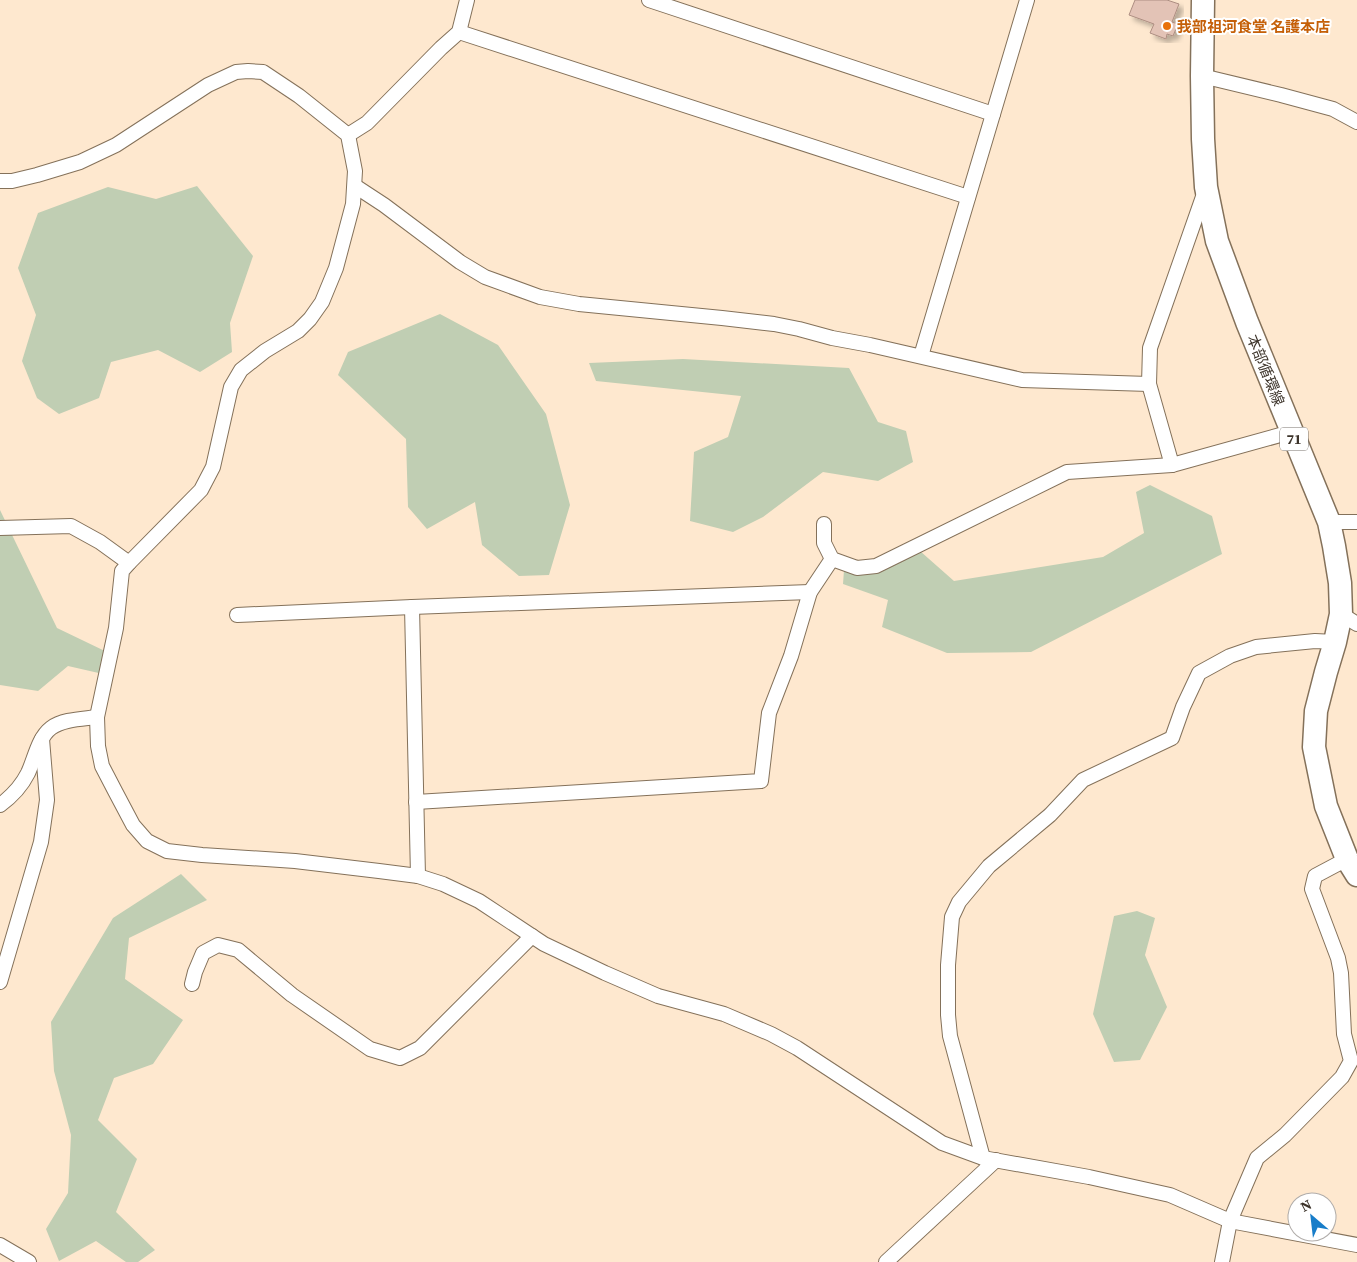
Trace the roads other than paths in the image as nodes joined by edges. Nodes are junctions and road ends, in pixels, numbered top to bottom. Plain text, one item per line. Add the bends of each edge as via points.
1 (467, 0) edge
2 (649, 0) edge
3 (1027, 0) edge
4 (1203, 0) edge
5 (459, 32) junction
6 (1202, 76) junction
7 (993, 114) junction
8 (1357, 122) edge
9 (348, 136) junction
10 (0, 181) edge
11 (355, 186) junction
12 (1206, 187) junction
13 (968, 197) junction
14 (921, 356) junction
15 (1149, 384) junction
16 (1292, 432) junction
17 (1172, 465) junction
18 (1329, 522) junction
19 (1357, 522) edge
20 (824, 524) dead end
21 (0, 528) edge
22 (832, 559) junction
23 (128, 563) junction
24 (810, 592) junction
25 (412, 607) junction
26 (237, 615) dead end
27 (1349, 619) edge
28 (1336, 642) junction
29 (97, 717) junction
30 (42, 739) junction
31 (416, 802) junction
32 (0, 805) edge
33 (1352, 867) edge
34 (418, 876) junction
35 (532, 936) junction
36 (0, 982) edge
37 (192, 984) dead end
38 (989, 1159) junction
39 (1230, 1220) junction
40 (0, 1245) edge
41 (1357, 1245) edge
42 (29, 1262) edge
43 (886, 1262) edge
44 (1222, 1262) edge

1 - 5 street
2 - 7 street
3 - 7 street
4 - 6 main road, 本部循環線 / 71
5 - 9 street via 367,123
5 - 13 street
6 - 8 street via 1333,109
6 - 12 main road, 本部循環線 / 71
7 - 13 street
9 - 10 street via 263,72 236,72 208,85 116,144 80,162 12,181
9 - 11 street
11 - 14 street via 460,262 485,277 540,297 774,324
11 - 23 street via 336,268 322,302 298,331 241,370 231,387 213,467 202,490
12 - 15 street via 1150,348
12 - 16 main road, 本部循環線 / 71 via 1218,241
13 - 14 street
14 - 15 street via 1022,380
15 - 17 street
16 - 17 street
16 - 18 main road, 本部循環線 / 71
17 - 22 street via 1068,472 876,566 857,568
18 - 19 street
18 - 27 main road, 本部循環線 / 71
20 - 22 street via 824,543
21 - 23 street via 71,526
22 - 24 street
23 - 29 street via 122,571 116,628
24 - 25 street
24 - 31 street via 791,656 769,713 761,781
25 - 26 street
25 - 31 street
27 - 28 main road, 本部循環線 / 71
28 - 33 main road, 本部循環線 / 71 via 1316,711 1314,747 1326,806
28 - 38 street via 1256,647 1230,656 1199,673 1172,738 1083,780 1050,814 989,866 959,902 952,917 948,965 950,1036
29 - 30 street via 66,721 52,727
29 - 34 street via 102,766 114,791 133,825 147,841 167,851
30 - 32 street via 27,774
30 - 36 street via 47,800 41,842
31 - 34 street
33 - 39 street via 1315,876 1312,889 1342,972 1344,1034 1351,1061 1342,1077 1285,1135 1257,1158
34 - 35 street via 479,902
35 - 37 street via 420,1048 400,1058 370,1049 292,995 238,950 218,945 203,953
35 - 38 street via 658,996 724,1014 771,1034 942,1143
38 - 39 street via 1170,1195
38 - 43 street
39 - 41 street
39 - 44 street
40 - 42 street

